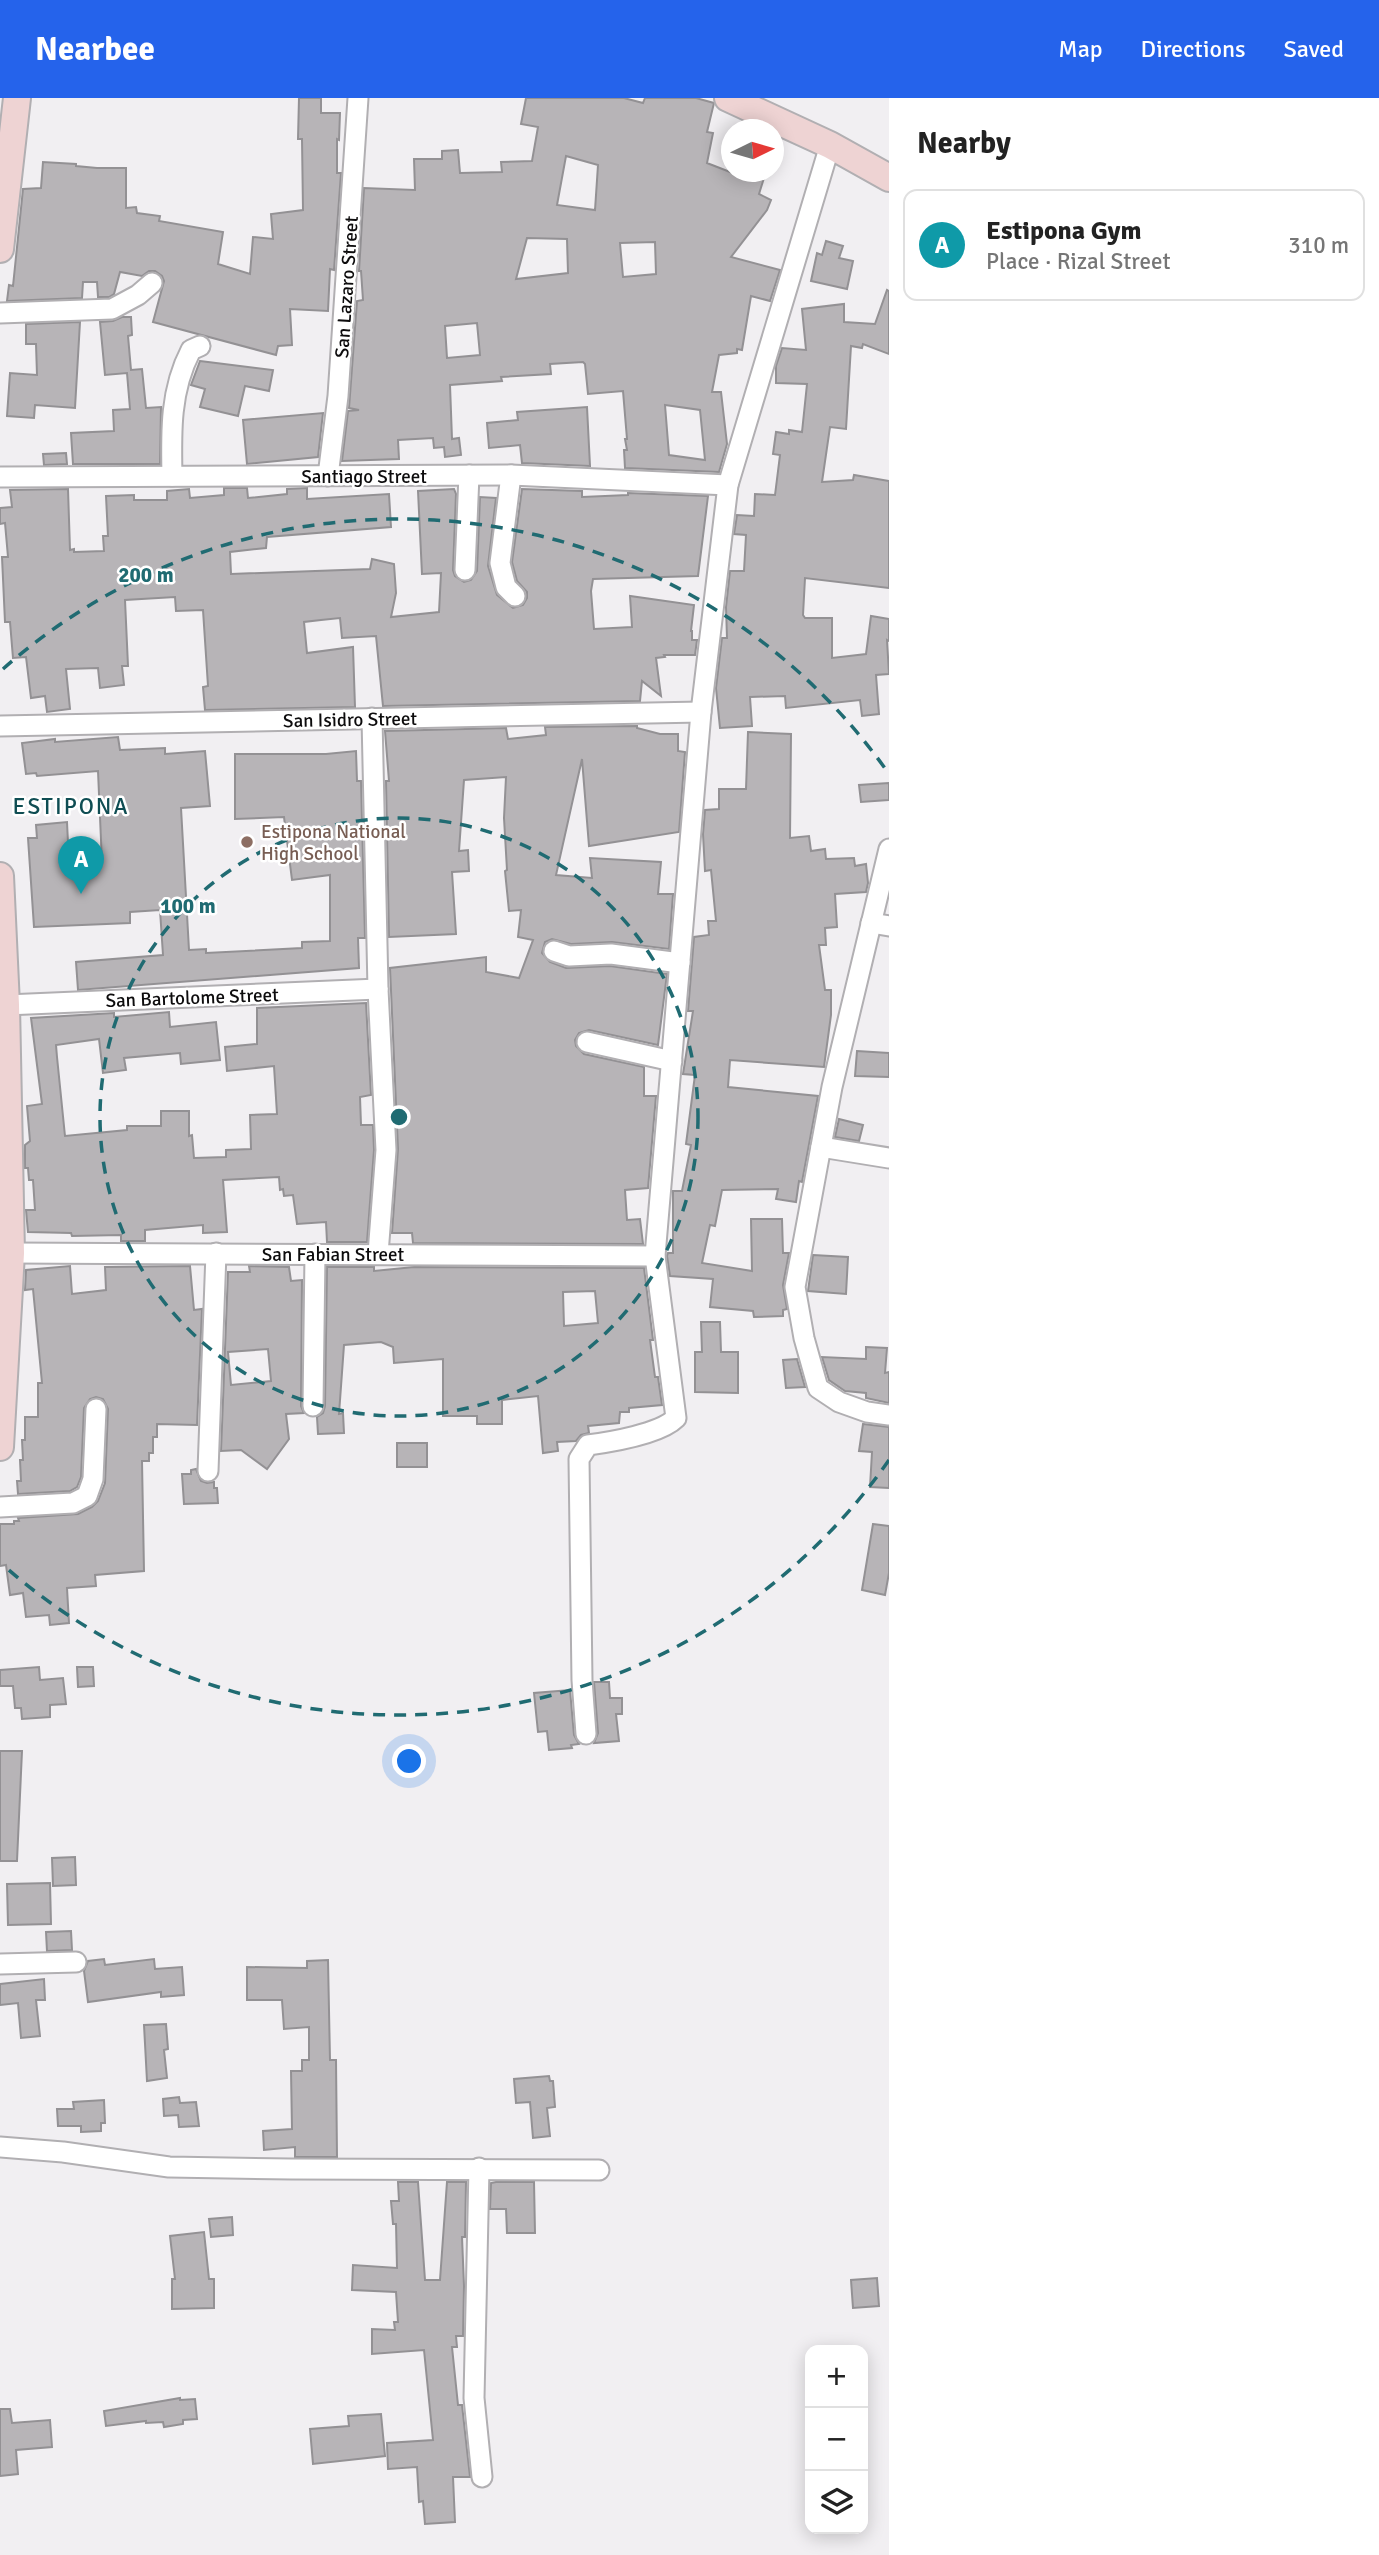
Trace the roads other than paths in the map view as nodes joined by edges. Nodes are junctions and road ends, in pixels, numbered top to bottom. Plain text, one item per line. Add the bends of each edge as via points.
1 (17, 98) edge
2 (358, 98) edge
3 (728, 98) edge
4 (7, 124) edge
5 (830, 145) junction
6 (889, 178) edge
7 (0, 249) edge
8 (152, 283) dead end
9 (0, 313) edge
10 (200, 346) dead end
11 (469, 475) junction
12 (511, 475) junction
13 (328, 476) junction
14 (0, 477) edge
15 (172, 477) junction
16 (728, 485) junction
17 (465, 570) dead end
18 (515, 596) dead end
19 (701, 712) junction
20 (372, 719) junction
21 (0, 726) edge
22 (889, 849) edge
23 (0, 876) edge
24 (880, 924) edge
25 (554, 951) dead end
26 (680, 963) junction
27 (378, 989) junction
28 (6, 1005) junction
29 (587, 1042) dead end
30 (672, 1060) junction
31 (821, 1147) junction
32 (889, 1158) edge
33 (11, 1253) junction
34 (216, 1253) junction
35 (314, 1254) junction
36 (378, 1254) junction
37 (655, 1256) junction
38 (3, 1325) edge
39 (313, 1406) dead end
40 (96, 1409) dead end
41 (889, 1415) edge
42 (0, 1447) edge
43 (208, 1471) dead end
44 (0, 1507) edge
45 (586, 1734) dead end
46 (76, 1962) dead end
47 (0, 1964) edge
48 (0, 2147) edge
49 (479, 2168) junction
50 (599, 2170) dead end
51 (482, 2477) dead end

1 - 4 main road
2 - 13 street, San Lazaro Street via 338,396
3 - 5 main road
4 - 7 main road
5 - 6 main road
5 - 16 street
8 - 9 street via 112,309
10 - 15 street via 191,349 173,402
11 - 12 street, Santiago Street
11 - 13 street, Santiago Street
11 - 17 street
12 - 16 street, Santiago Street
12 - 18 street via 500,563 506,587
13 - 15 street, Santiago Street
14 - 15 street, Santiago Street
16 - 19 street
19 - 20 street, San Isidro Street
19 - 26 street
20 - 21 street, San Isidro Street
20 - 27 street
22 - 24 street
23 - 28 main road
24 - 31 street via 832,1087
25 - 26 street via 569,957 611,954
26 - 30 street
27 - 28 street, San Bartolome Street
27 - 36 street via 386,1150
28 - 33 main road
29 - 30 street
30 - 37 street
31 - 32 street
31 - 41 street via 795,1287 804,1338 818,1388 839,1402
33 - 34 street, San Fabian Street
33 - 38 main road
34 - 35 street, San Fabian Street
34 - 43 street
35 - 36 street, San Fabian Street
35 - 39 street
36 - 37 street, San Fabian Street
37 - 45 street via 676,1418 656,1430 588,1446 579,1460
38 - 42 main road
40 - 44 street via 93,1479 87,1496 73,1503
46 - 47 street
48 - 49 street via 169,2166
49 - 50 street
49 - 51 street via 474,2398

